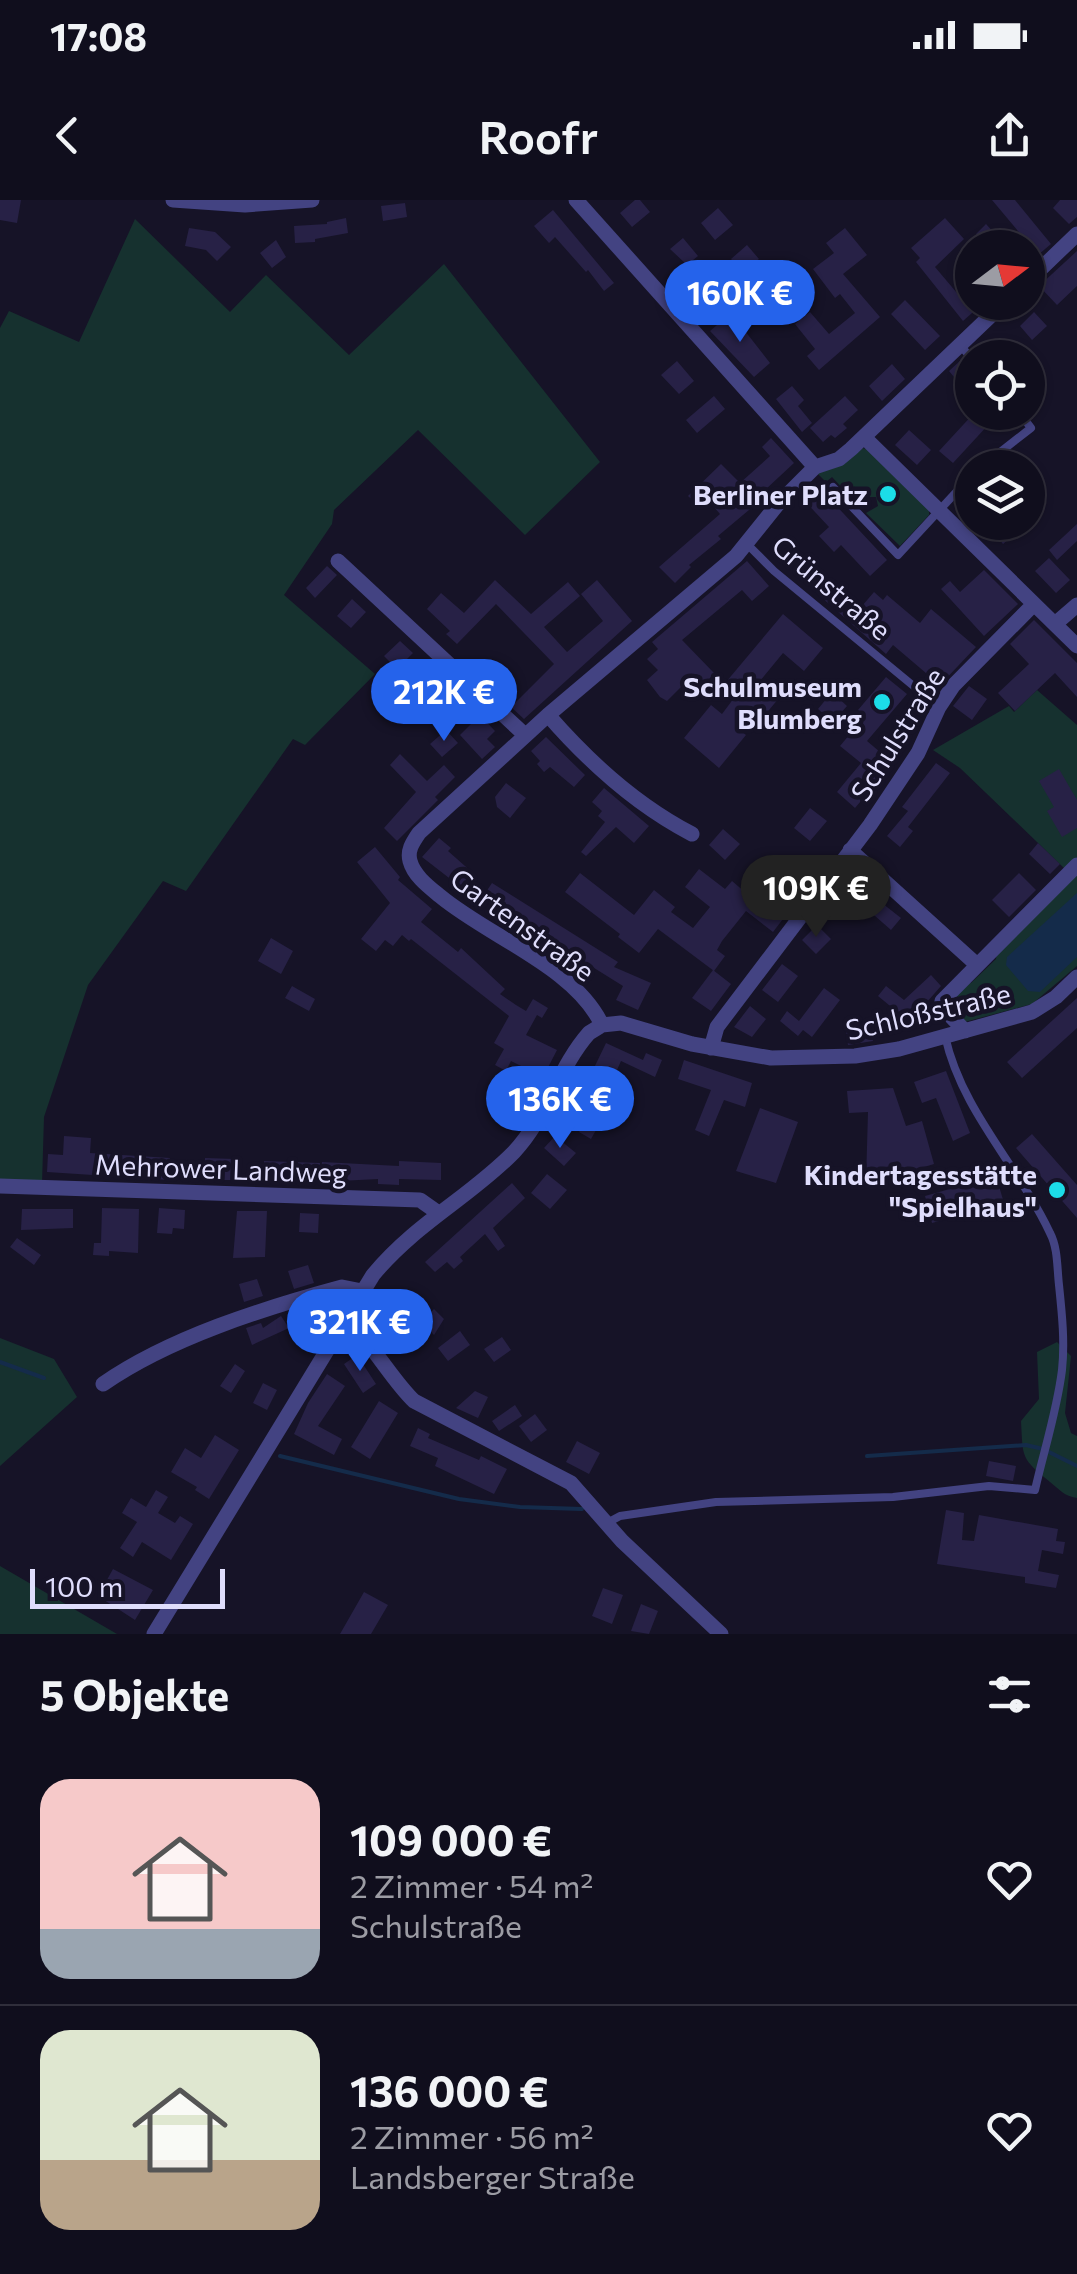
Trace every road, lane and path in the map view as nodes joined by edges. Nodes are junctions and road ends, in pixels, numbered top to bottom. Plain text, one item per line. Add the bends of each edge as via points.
1 (173, 200) edge
2 (312, 200) edge
3 (576, 200) edge
4 (1077, 234) edge
5 (1045, 265) edge
6 (986, 320) edge
7 (965, 340) edge
8 (955, 350) edge
9 (1028, 430) edge
10 (864, 437) junction
11 (1003, 450) edge
12 (815, 466) junction
13 (832, 487) dead end
14 (955, 494) edge
15 (940, 512) junction
16 (748, 544) junction
17 (338, 561) dead end
18 (1034, 604) junction
19 (1077, 605) edge
20 (1055, 624) junction
21 (1077, 646) edge
22 (939, 707) junction
23 (548, 715) junction
24 (525, 735) junction
25 (692, 834) dead end
26 (850, 850) junction
27 (1077, 866) edge
28 (976, 964) junction
29 (1077, 977) edge
30 (602, 1026) junction
31 (965, 1031) junction
32 (945, 1036) junction
33 (711, 1048) junction
34 (0, 1186) edge
35 (438, 1212) junction
36 (362, 1291) junction
37 (344, 1321) junction
38 (102, 1384) dead end
39 (607, 1522) junction
40 (154, 1634) edge
41 (721, 1634) edge

1 - 2 street
3 - 12 street
4 - 5 street
6 - 7 street, Gartenstraße
8 - 10 street, Gartenstraße
9 - 11 lane
10 - 12 street, Gartenstraße via 839,459
10 - 15 street
12 - 16 street, Gartenstraße
13 - 15 lane via 898,555
14 - 15 lane
15 - 18 street
16 - 22 lane, Grünstraße
16 - 23 street, Gartenstraße
17 - 24 street
18 - 20 street
18 - 22 street, Schulstraße
19 - 20 street
20 - 21 street
22 - 26 street, Schulstraße via 918,753
23 - 24 street, Gartenstraße
23 - 25 street via 609,774
24 - 30 street, Gartenstraße via 419,833 409,860 457,910 574,987
26 - 28 street
26 - 33 street, Schulstraße via 717,1027
27 - 28 street
28 - 31 street via 942,1001
29 - 31 street, Schloßstraße via 1032,1012
30 - 33 street, Schloßstraße via 632,1025
30 - 35 street via 582,1042 522,1142
31 - 32 street, Schloßstraße
32 - 33 street, Schloßstraße via 835,1058 770,1058
32 - 39 lane via 984,1130 1054,1242 1062,1369 1036,1490 988,1486 893,1497 716,1502
34 - 35 street, Mehrower Landweg via 420,1200
35 - 36 street via 398,1246
36 - 37 street
36 - 38 street via 342,1288 217,1329
37 - 39 street via 414,1401 572,1484
37 - 40 street
39 - 41 street

